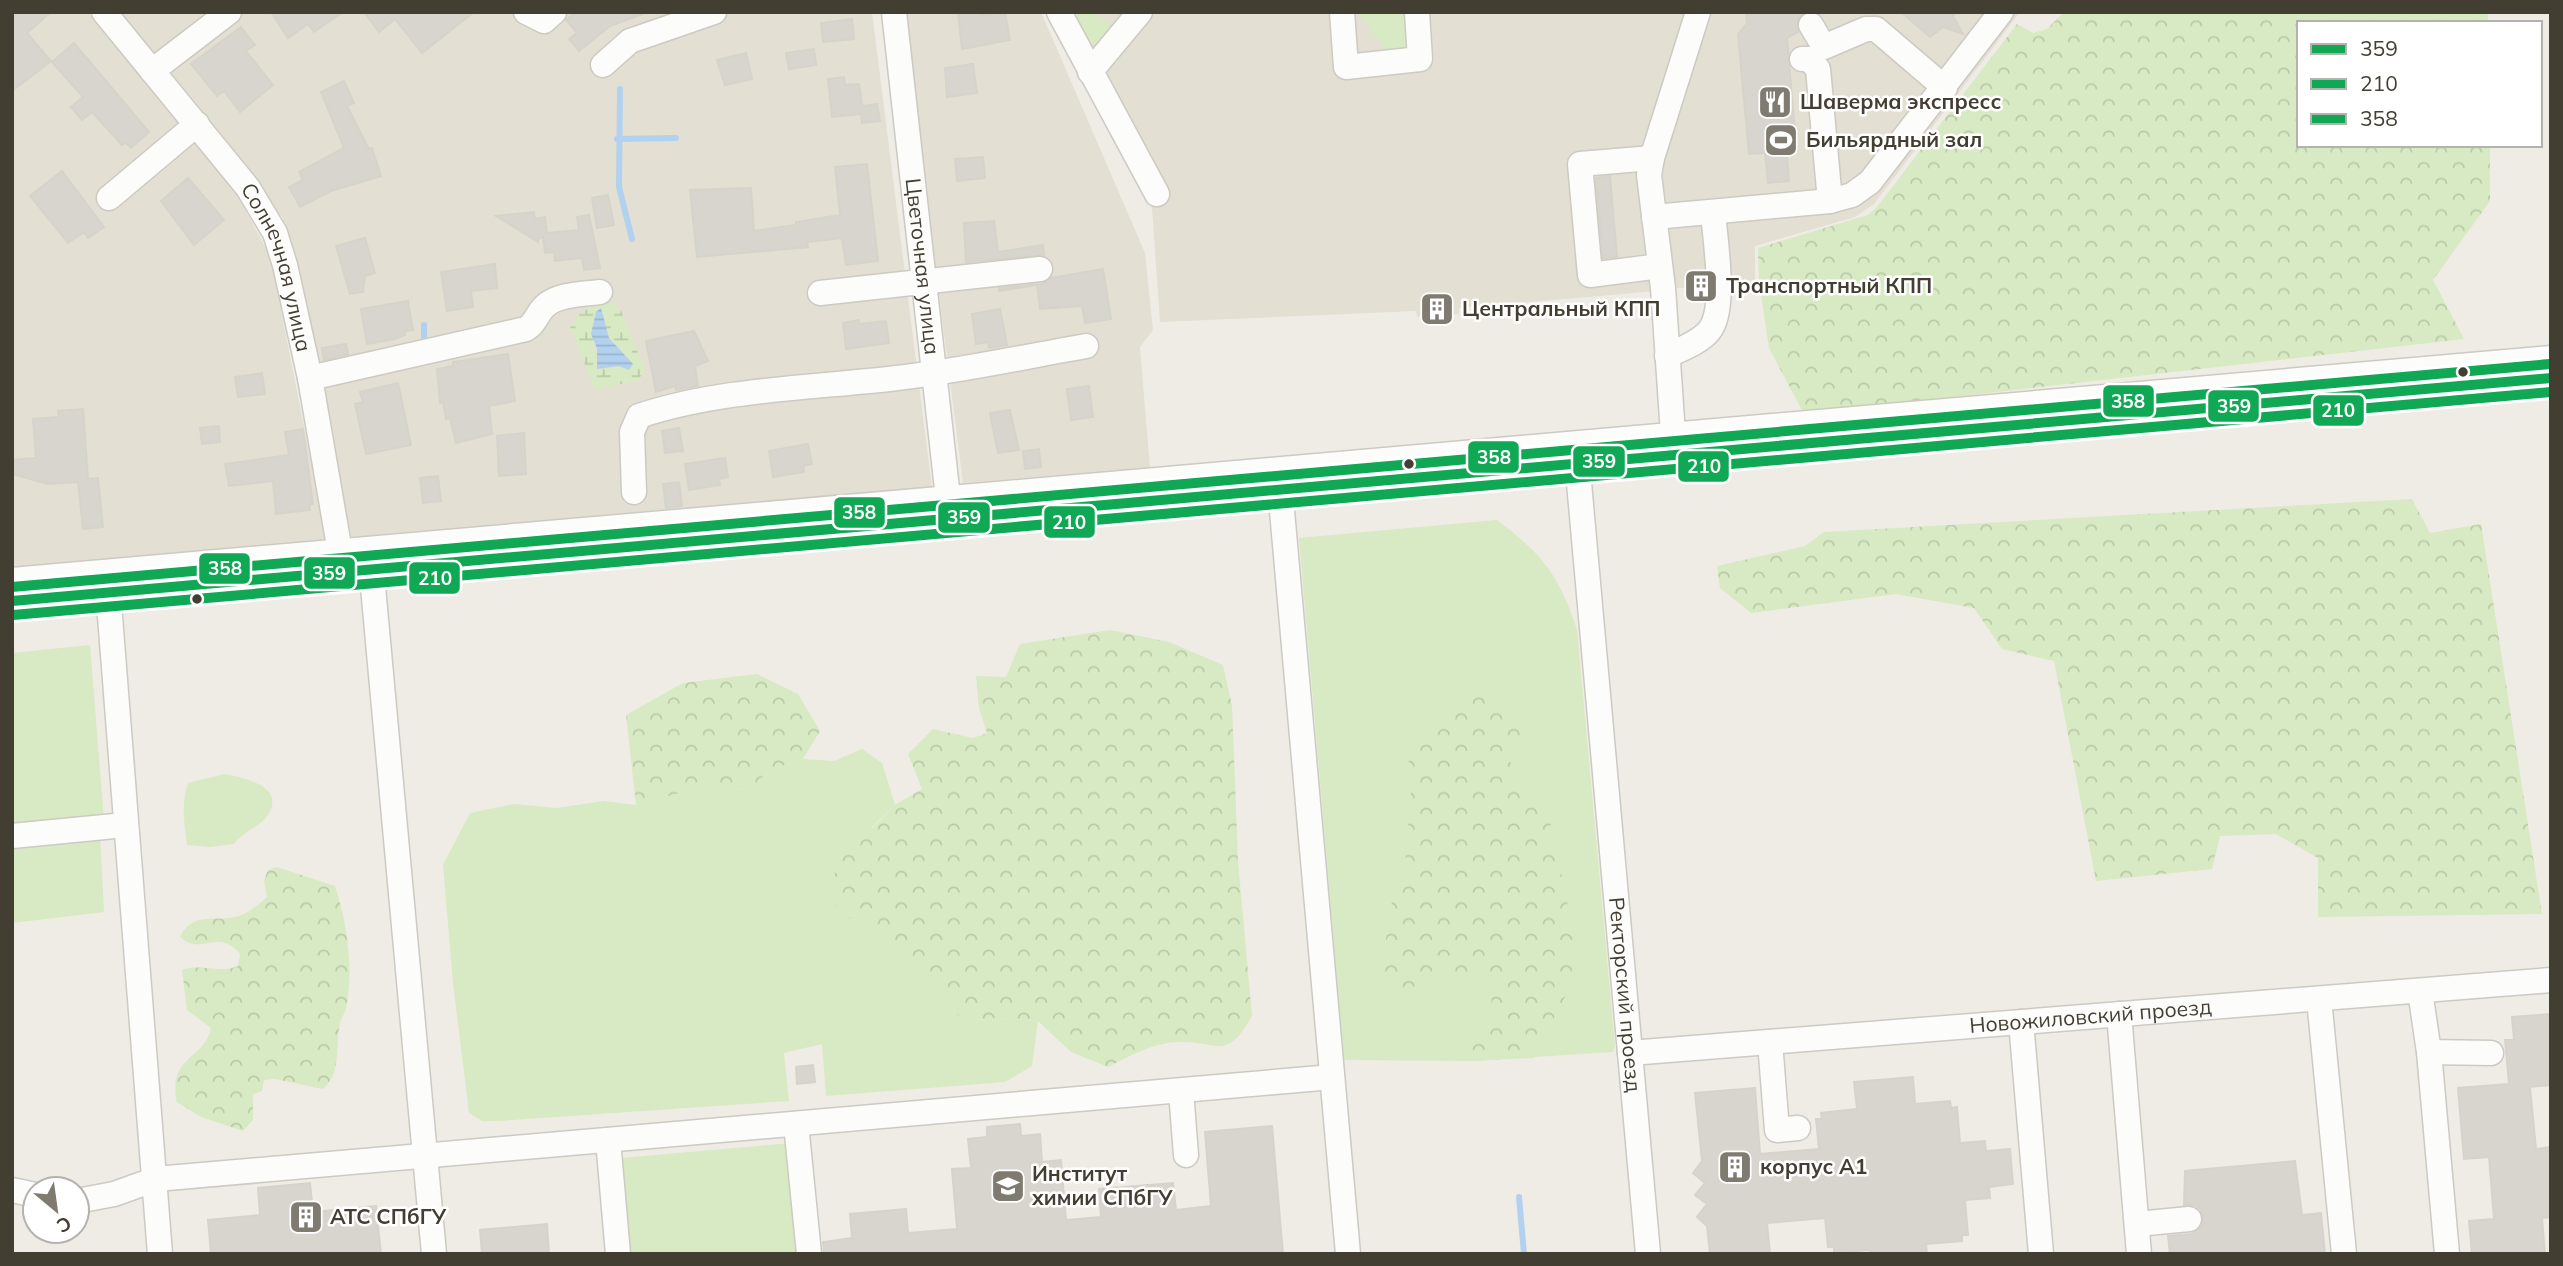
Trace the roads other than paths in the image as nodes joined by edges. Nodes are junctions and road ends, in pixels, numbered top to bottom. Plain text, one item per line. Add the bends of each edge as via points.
1 (104, 12) edge
2 (229, 12) edge
3 (526, 12) edge
4 (554, 12) edge
5 (714, 12) edge
6 (894, 12) edge
7 (1059, 12) edge
8 (1140, 12) edge
9 (1342, 12) edge
10 (1417, 12) edge
11 (2001, 12) edge
12 (1693, 15) edge
13 (1811, 25) dead end
14 (1802, 59) dead end
15 (603, 65) dead end
16 (152, 71) junction
17 (1090, 72) junction
18 (1945, 89) junction
19 (197, 124) junction
20 (1652, 158) junction
21 (1157, 194) dead end
22 (109, 198) dead end
23 (1830, 201) junction
24 (1713, 212) junction
25 (1654, 217) junction
26 (1660, 266) junction
27 (1040, 269) dead end
28 (923, 282) junction
29 (600, 292) dead end
30 (820, 293) dead end
31 (1086, 346) dead end
32 (1667, 356) junction
33 (2551, 358) edge
34 (933, 373) junction
35 (310, 378) junction
36 (2551, 378) edge
37 (1674, 446) junction
38 (1577, 454) junction
39 (1279, 480) junction
40 (634, 492) dead end
41 (950, 509) junction
42 (371, 560) junction
43 (342, 562) junction
44 (12, 580) edge
45 (107, 582) junction
46 (12, 601) edge
47 (125, 825) junction
48 (12, 836) edge
49 (2551, 980) edge
50 (2420, 991) junction
51 (2319, 999) junction
52 (2119, 1014) junction
53 (2021, 1022) junction
54 (1770, 1041) junction
55 (2429, 1052) junction
56 (1630, 1053) junction
57 (2491, 1053) dead end
58 (1332, 1077) junction
59 (1181, 1091) junction
60 (796, 1124) junction
61 (1798, 1128) dead end
62 (608, 1140) junction
63 (1186, 1155) dead end
64 (425, 1156) junction
65 (156, 1179) junction
66 (91, 1198) edge
67 (2189, 1219) dead end
68 (2137, 1224) junction
69 (160, 1254) edge
70 (434, 1254) edge
71 (618, 1254) edge
72 (808, 1254) edge
73 (1348, 1254) edge
74 (1648, 1254) edge
75 (2041, 1254) edge
76 (2140, 1254) edge
77 (2344, 1254) edge
78 (2447, 1254) edge

1 - 16 street, Солнечная улица
2 - 16 street
3 - 4 street via 544,21
5 - 15 street via 630,41
6 - 28 street, Цветочная улица
7 - 17 street
8 - 17 street
9 - 10 street via 1346,68 1420,59
11 - 18 street
12 - 20 street
13 - 18 street via 1824,47 1876,29
14 - 23 street via 1809,58 1818,69
16 - 19 street, Солнечная улица
17 - 21 street
18 - 23 street via 1870,182 1852,195
19 - 22 street
19 - 35 street, Солнечная улица via 248,188 275,233
20 - 25 street via 1649,175
20 - 26 street via 1580,164 1590,275
23 - 24 street
24 - 25 street
24 - 32 street via 1717,311 1711,329 1699,340
25 - 26 street
26 - 32 street
27 - 28 street
28 - 30 street
28 - 34 street, Цветочная улица
29 - 35 street via 550,302 526,329
31 - 34 street
32 - 37 street
33 - 37 street
34 - 40 street via 744,395 639,416 632,432
34 - 41 street, Цветочная улица
35 - 43 street, Солнечная улица
36 - 37 street
37 - 38 street
38 - 39 street
38 - 56 street, Ректорский проезд
39 - 41 street
39 - 58 street
41 - 42 street
42 - 43 street
42 - 64 street
43 - 45 street
44 - 45 street
45 - 46 street
45 - 47 street
47 - 48 street
47 - 65 street
49 - 50 street, Новожиловский проезд
50 - 51 street, Новожиловский проезд
50 - 55 street
51 - 52 street, Новожиловский проезд
51 - 77 street
52 - 53 street, Новожиловский проезд
52 - 68 street
53 - 54 street, Новожиловский проезд
53 - 75 street
54 - 56 street, Новожиловский проезд
54 - 61 street via 1777,1130
55 - 57 street
55 - 78 street
56 - 74 street, Ректорский проезд
58 - 59 street
58 - 73 street
59 - 60 street
59 - 63 street
60 - 62 street
60 - 72 street
62 - 64 street
62 - 71 street
64 - 65 street
64 - 70 street
65 - 66 street
65 - 69 street
67 - 68 street
68 - 76 street

